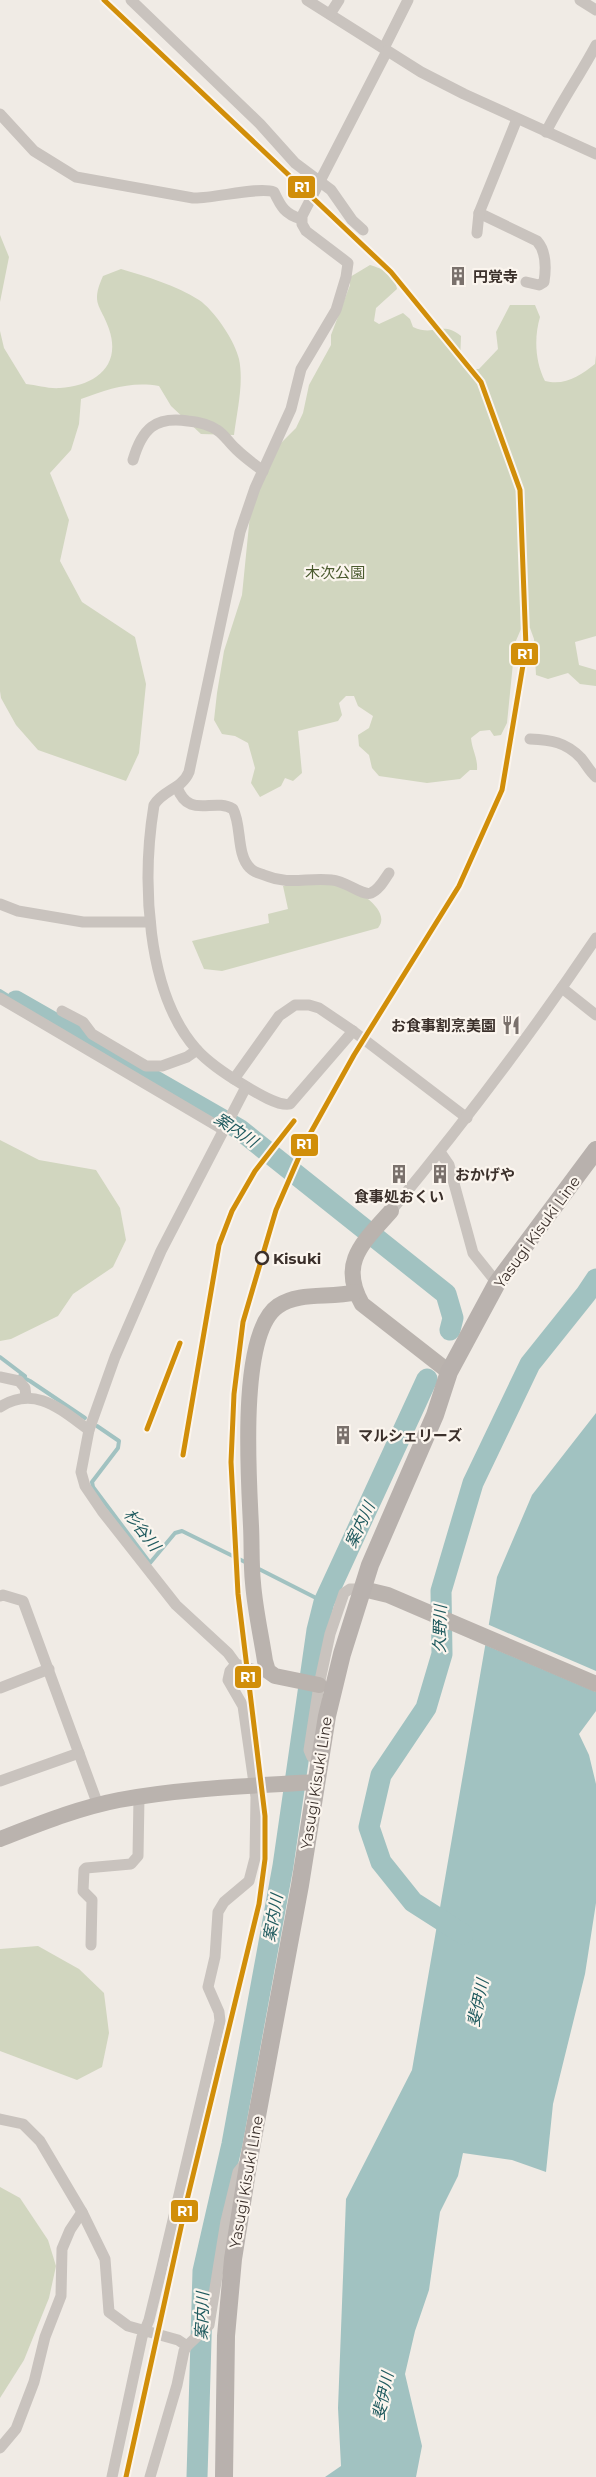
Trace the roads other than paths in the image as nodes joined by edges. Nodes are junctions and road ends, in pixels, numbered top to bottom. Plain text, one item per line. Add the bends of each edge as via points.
1 (131, 0) edge
2 (307, 0) edge
3 (339, 0) edge
4 (408, 0) edge
5 (580, 0) edge
6 (596, 10) edge
7 (330, 14) junction
8 (596, 44) edge
9 (385, 49) junction
10 (0, 114) edge
11 (517, 119) junction
12 (546, 132) junction
13 (596, 154) edge
14 (320, 180) junction
15 (479, 213) junction
16 (301, 219) junction
17 (363, 230) dead end
18 (477, 233) dead end
19 (526, 282) dead end
20 (133, 460) dead end
21 (262, 471) junction
22 (530, 739) dead end
23 (596, 777) edge
24 (177, 787) junction
25 (389, 873) dead end
26 (0, 904) edge
27 (150, 922) junction
28 (596, 938) edge
29 (562, 988) junction
30 (0, 998) edge
31 (62, 1010) dead end
32 (596, 1015) edge
33 (352, 1031) junction
34 (197, 1050) junction
35 (136, 1069) junction
36 (234, 1079) junction
37 (246, 1087) junction
38 (467, 1118) junction
39 (224, 1129) junction
40 (596, 1150) edge
41 (440, 1152) junction
42 (391, 1211) joint
43 (497, 1283) junction
44 (355, 1292) junction
45 (449, 1372) junction
46 (0, 1377) edge
47 (26, 1397) junction
48 (0, 1407) edge
49 (89, 1430) junction
50 (363, 1589) junction
51 (0, 1596) edge
52 (236, 1664) junction
53 (49, 1669) junction
54 (268, 1671) junction
55 (311, 1683) junction
56 (596, 1684) edge
57 (0, 1688) edge
58 (79, 1753) junction
59 (319, 1758) junction
60 (0, 1781) edge
61 (310, 1783) junction
62 (139, 1797) junction
63 (98, 1805) junction
64 (0, 1838) edge
65 (91, 1945) dead end
66 (0, 2119) edge
67 (249, 2159) junction
68 (82, 2212) junction
69 (144, 2332) junction
70 (188, 2344) junction
71 (0, 2448) edge
72 (112, 2477) edge
73 (150, 2477) edge
74 (224, 2477) edge

1 - 14 street via 260,124 295,163
2 - 7 street
3 - 7 street
4 - 9 street
5 - 6 street
7 - 9 street
8 - 12 street
9 - 11 street via 421,72
9 - 14 street
10 - 16 street via 34,151 76,177 193,198 270,191 274,192 280,207 290,216
11 - 12 street
11 - 15 street
12 - 13 street
14 - 16 street
14 - 17 street via 337,195 352,220
15 - 18 street
15 - 19 street via 541,245 546,272 544,282 539,286
16 - 21 street via 306,231 345,260 348,267 336,310 301,369 291,409
20 - 21 street via 146,431 173,419 204,423 218,430
21 - 24 street via 240,532 189,772
22 - 23 street via 562,743 580,757
24 - 25 street via 186,801 200,808 217,805 233,809 245,862 251,870 292,882 345,881 362,893 377,889
24 - 27 street via 160,796 154,805
26 - 27 street via 18,911 83,922
27 - 34 street via 162,983 177,1018
28 - 29 street
29 - 32 street
29 - 38 street
30 - 35 street
31 - 35 street via 83,1022 92,1034
33 - 36 street via 319,1008 295,1006 279,1016
33 - 37 street via 290,1104 276,1103
33 - 38 street
34 - 35 street via 162,1066
34 - 36 street
35 - 39 street
36 - 37 street
37 - 39 street
38 - 41 street
39 - 49 street via 161,1252 115,1357
40 - 43 main road, Yasugi Kisuki Line
41 - 42 street
41 - 43 street via 449,1165 473,1253
42 - 44 street via 354,1259 351,1276
43 - 45 main road, Yasugi Kisuki Line
44 - 45 street via 362,1304
44 - 54 street via 295,1299 278,1306 265,1321 257,1346 252,1372 248,1459 253,1583
45 - 50 main road, Yasugi Kisuki Line via 435,1415 370,1564
46 - 47 street via 19,1380 25,1388
47 - 48 street
47 - 49 street via 48,1403
49 - 52 street via 80,1466 85,1486 176,1605
50 - 55 street via 350,1589 342,1597
50 - 56 street via 388,1596
50 - 59 main road, Yasugi Kisuki Line via 342,1654
51 - 53 street via 24,1601
52 - 54 street
52 - 69 street via 228,1680 243,1706 256,1796 254,1870 247,1884 224,1902 218,1912 215,1958 208,1987 220,2021 162,2271
53 - 57 street
53 - 58 street
54 - 55 street via 275,1676
55 - 59 street via 309,1750 311,1755
58 - 60 street
58 - 63 street
59 - 61 main road, Yasugi Kisuki Line
61 - 62 street
61 - 67 main road, Yasugi Kisuki Line via 300,1885
62 - 63 street
62 - 65 street via 136,1861 84,1870 83,1891 92,1900
63 - 64 street
66 - 68 street via 23,2124 40,2141
67 - 70 street via 238,2172 226,2221 210,2321 204,2331
67 - 74 main road, Yasugi Kisuki Line via 233,2259 226,2336
68 - 69 street via 105,2259 109,2312 128,2326
68 - 71 street via 62,2249 61,2296 34,2382 16,2429
69 - 70 street
69 - 72 street
70 - 73 street

